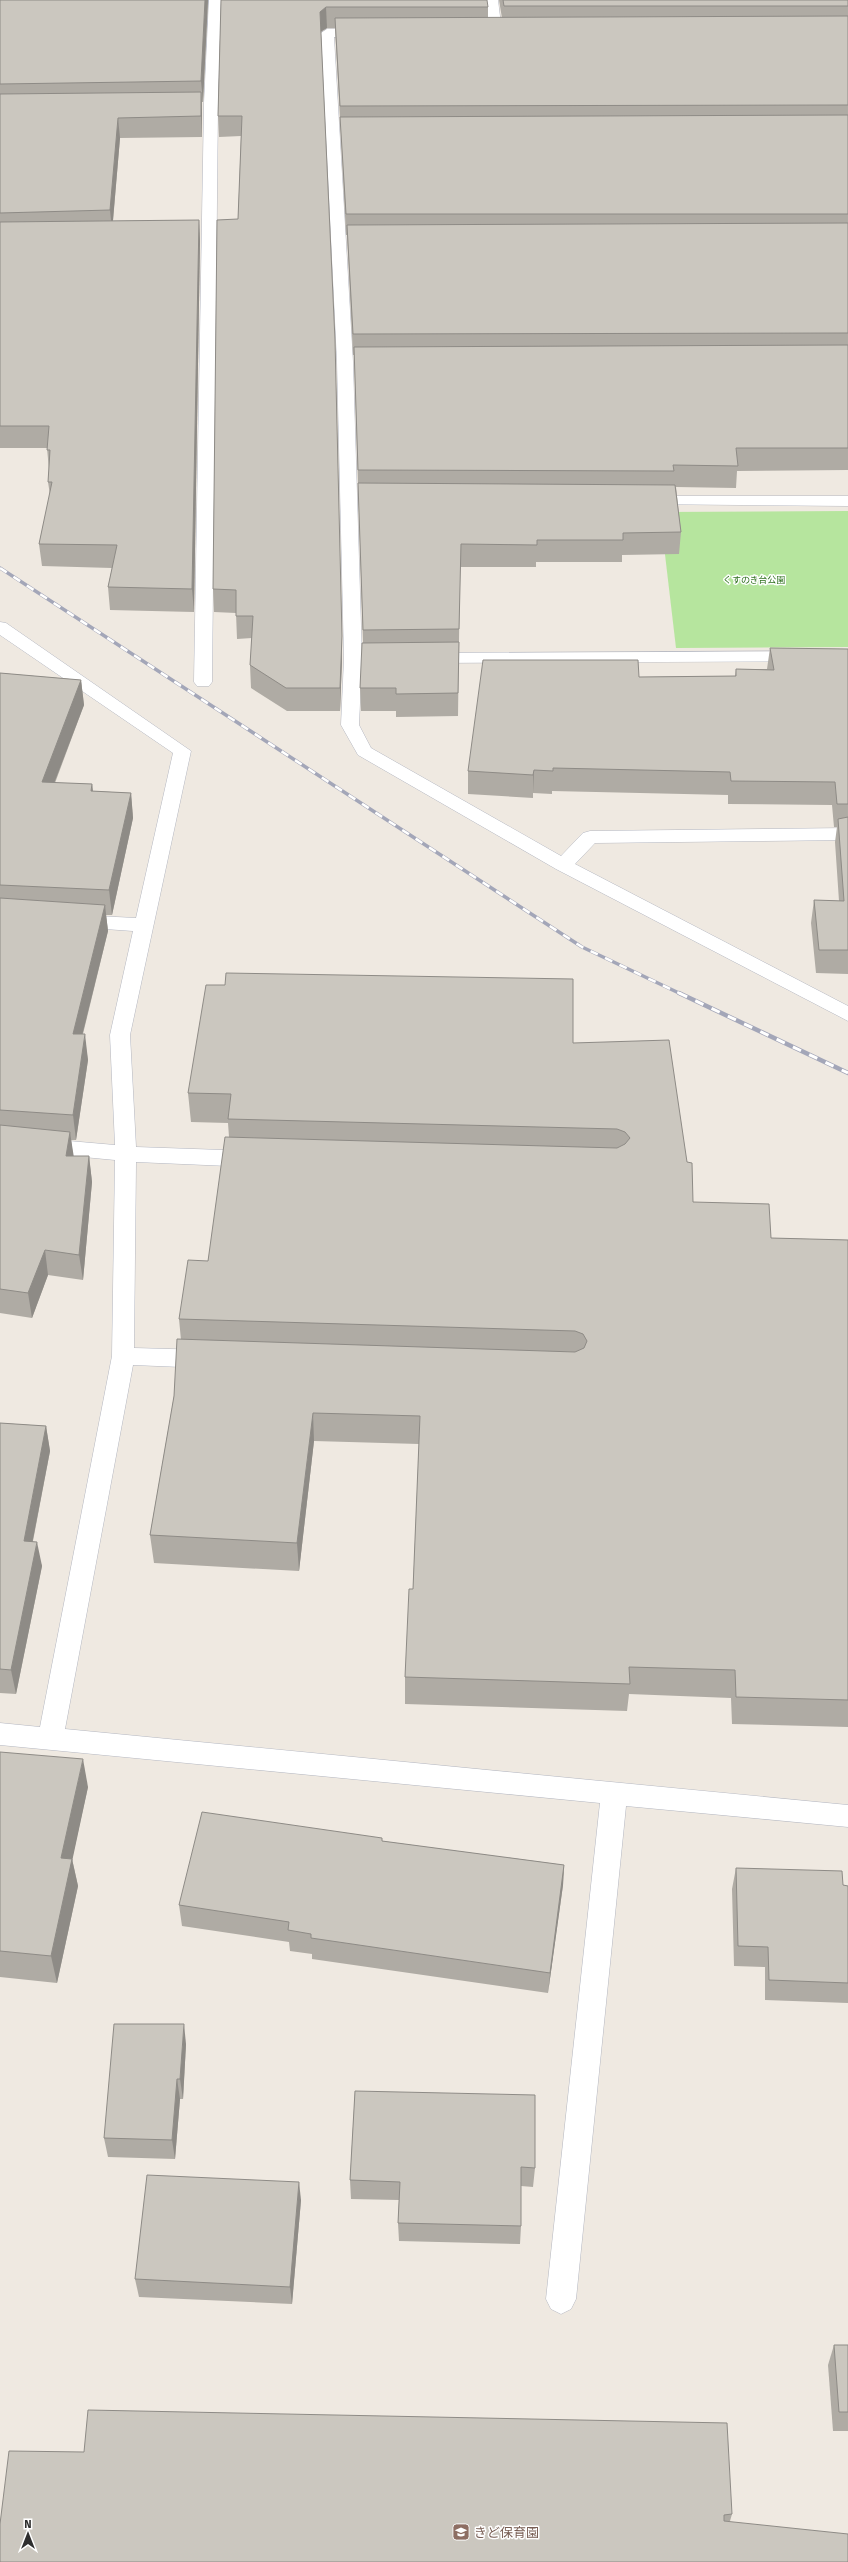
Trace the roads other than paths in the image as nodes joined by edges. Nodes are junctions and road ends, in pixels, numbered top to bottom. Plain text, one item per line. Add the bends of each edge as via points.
1 (215, 0) edge
2 (492, 0) edge
3 (496, 32) junction
4 (512, 32) edge
5 (381, 33) edge
6 (481, 33) edge
7 (195, 107) edge
8 (211, 107) junction
9 (333, 132) junction
10 (349, 132) edge
11 (339, 241) junction
12 (354, 241) edge
13 (345, 362) junction
14 (361, 362) edge
15 (633, 500) edge
16 (848, 501) edge
17 (0, 627) edge
18 (848, 656) edge
19 (417, 658) edge
20 (203, 682) dead end
21 (848, 834) edge
22 (562, 865) junction
23 (61, 920) edge
24 (146, 925) junction
25 (848, 1014) edge
26 (0, 1142) edge
27 (126, 1154) junction
28 (272, 1160) edge
29 (123, 1356) junction
30 (226, 1359) edge
31 (0, 1734) edge
32 (51, 1738) junction
33 (614, 1793) junction
34 (848, 1816) edge
35 (561, 2299) dead end

1 - 8 street
2 - 3 street
3 - 4 street
3 - 6 street
5 - 9 street via 327,33
7 - 8 street
8 - 20 street via 201,235
9 - 10 street
9 - 11 street
11 - 12 street
11 - 13 street
13 - 14 street
13 - 22 street via 355,499 361,659 350,725 364,750
15 - 16 street
17 - 24 street via 182,750
18 - 19 street
21 - 22 street via 590,837
22 - 25 street
23 - 24 street
24 - 27 street via 120,1036
26 - 27 street
27 - 28 street
27 - 29 street
29 - 30 street
29 - 32 street
31 - 32 street
32 - 33 street
33 - 34 street
33 - 35 street

